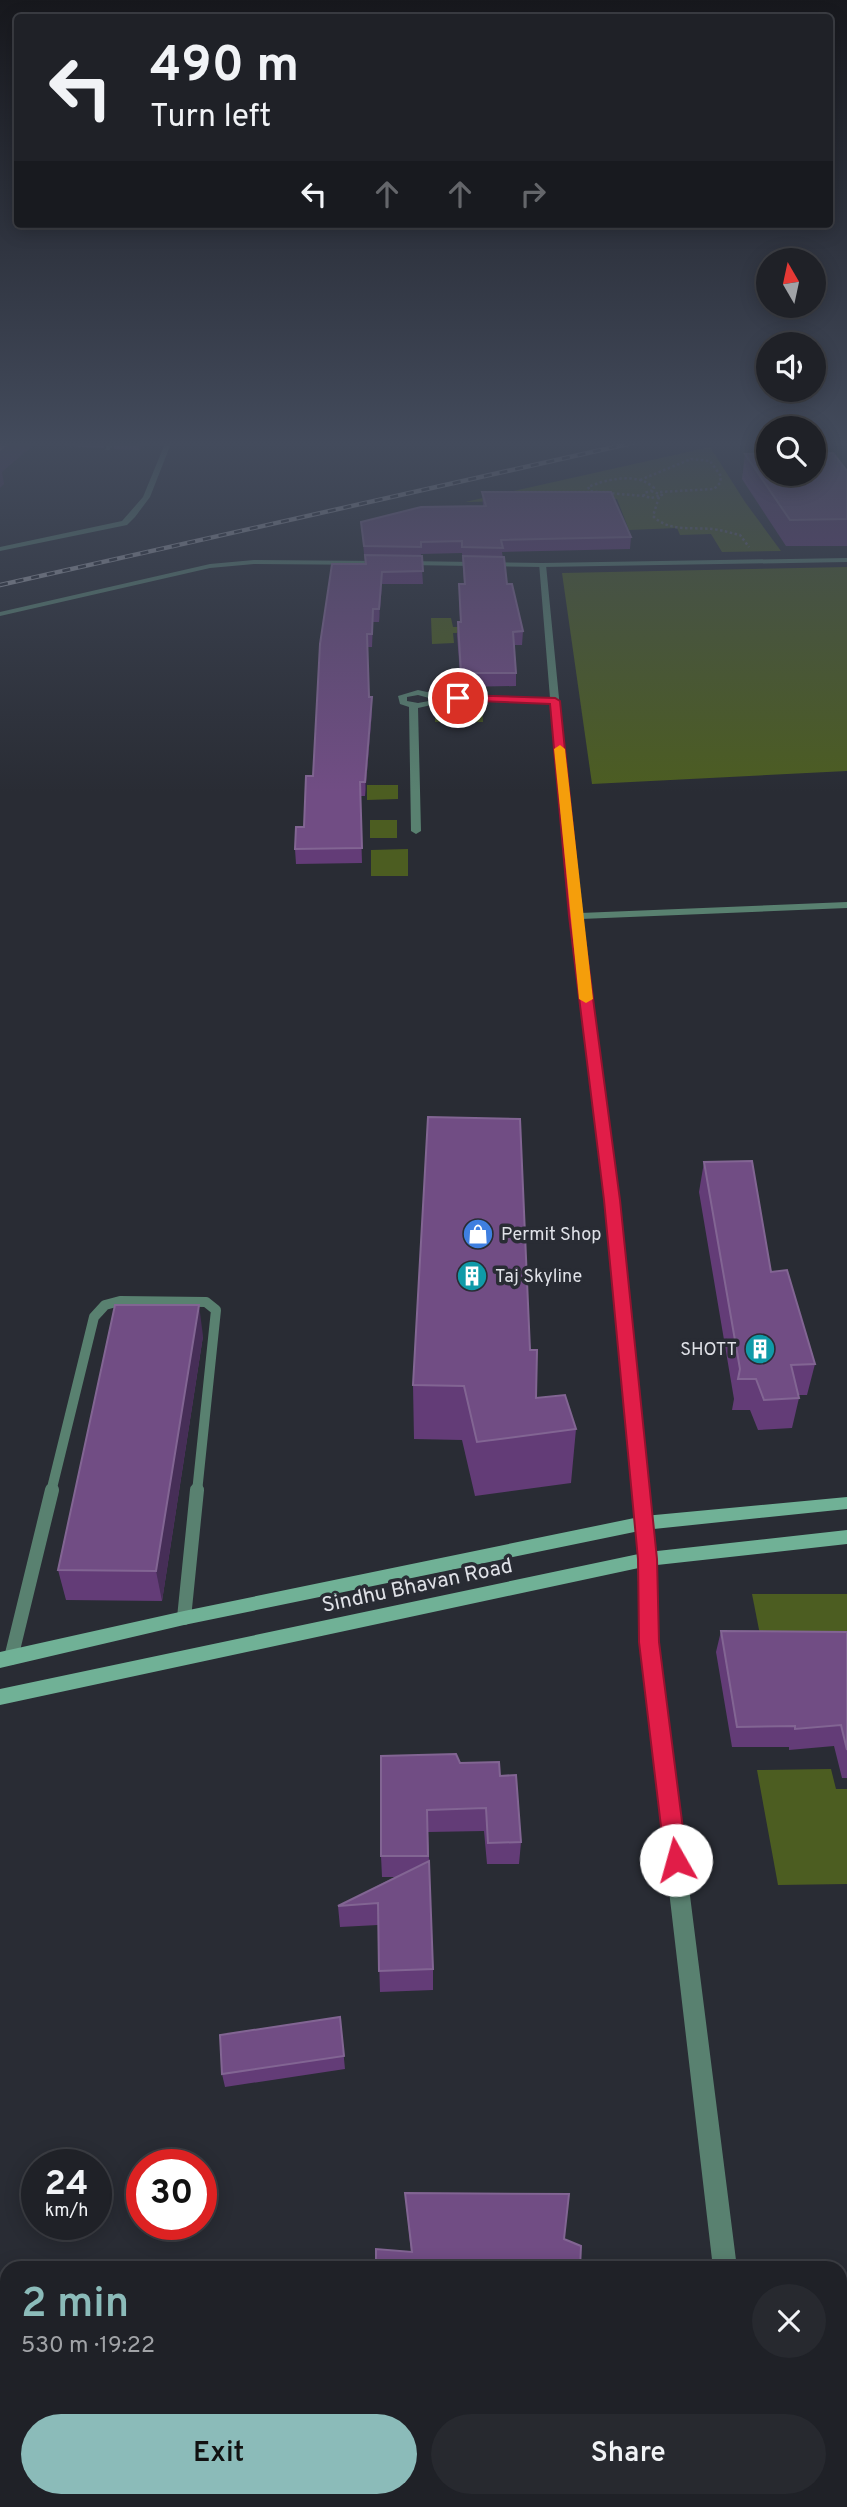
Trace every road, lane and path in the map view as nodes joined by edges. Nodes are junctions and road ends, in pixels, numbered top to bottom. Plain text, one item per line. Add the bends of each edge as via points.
1 (847, 560) edge
2 (542, 565) junction
3 (0, 614) edge
4 (434, 697) junction
5 (555, 701) junction
6 (413, 706) junction
7 (416, 831) dead end
8 (847, 905) edge
9 (575, 916) junction
10 (847, 1503) edge
11 (644, 1523) junction
12 (847, 1537) edge
13 (648, 1559) junction
14 (184, 1618) junction
15 (6, 1659) edge
16 (0, 1697) edge
17 (724, 2261) edge

1 - 2 street
2 - 3 street via 221,565
2 - 5 street
4 - 5 street
4 - 6 street via 425,706
4 - 6 street via 412,692 402,696 402,702
5 - 9 street
6 - 7 street
8 - 9 street
9 - 11 street via 612,1200
10 - 11 main road, Sindhu Bhavan Road
11 - 13 street
11 - 14 main road, Sindhu Bhavan Road
12 - 13 main road, Sindhu Bhavan Road
13 - 16 main road, Sindhu Bhavan Road
13 - 17 street via 649,1642
14 - 15 main road, Sindhu Bhavan Road
14 - 15 lane via 216,1310 206,1302 120,1301 105,1305 94,1317

